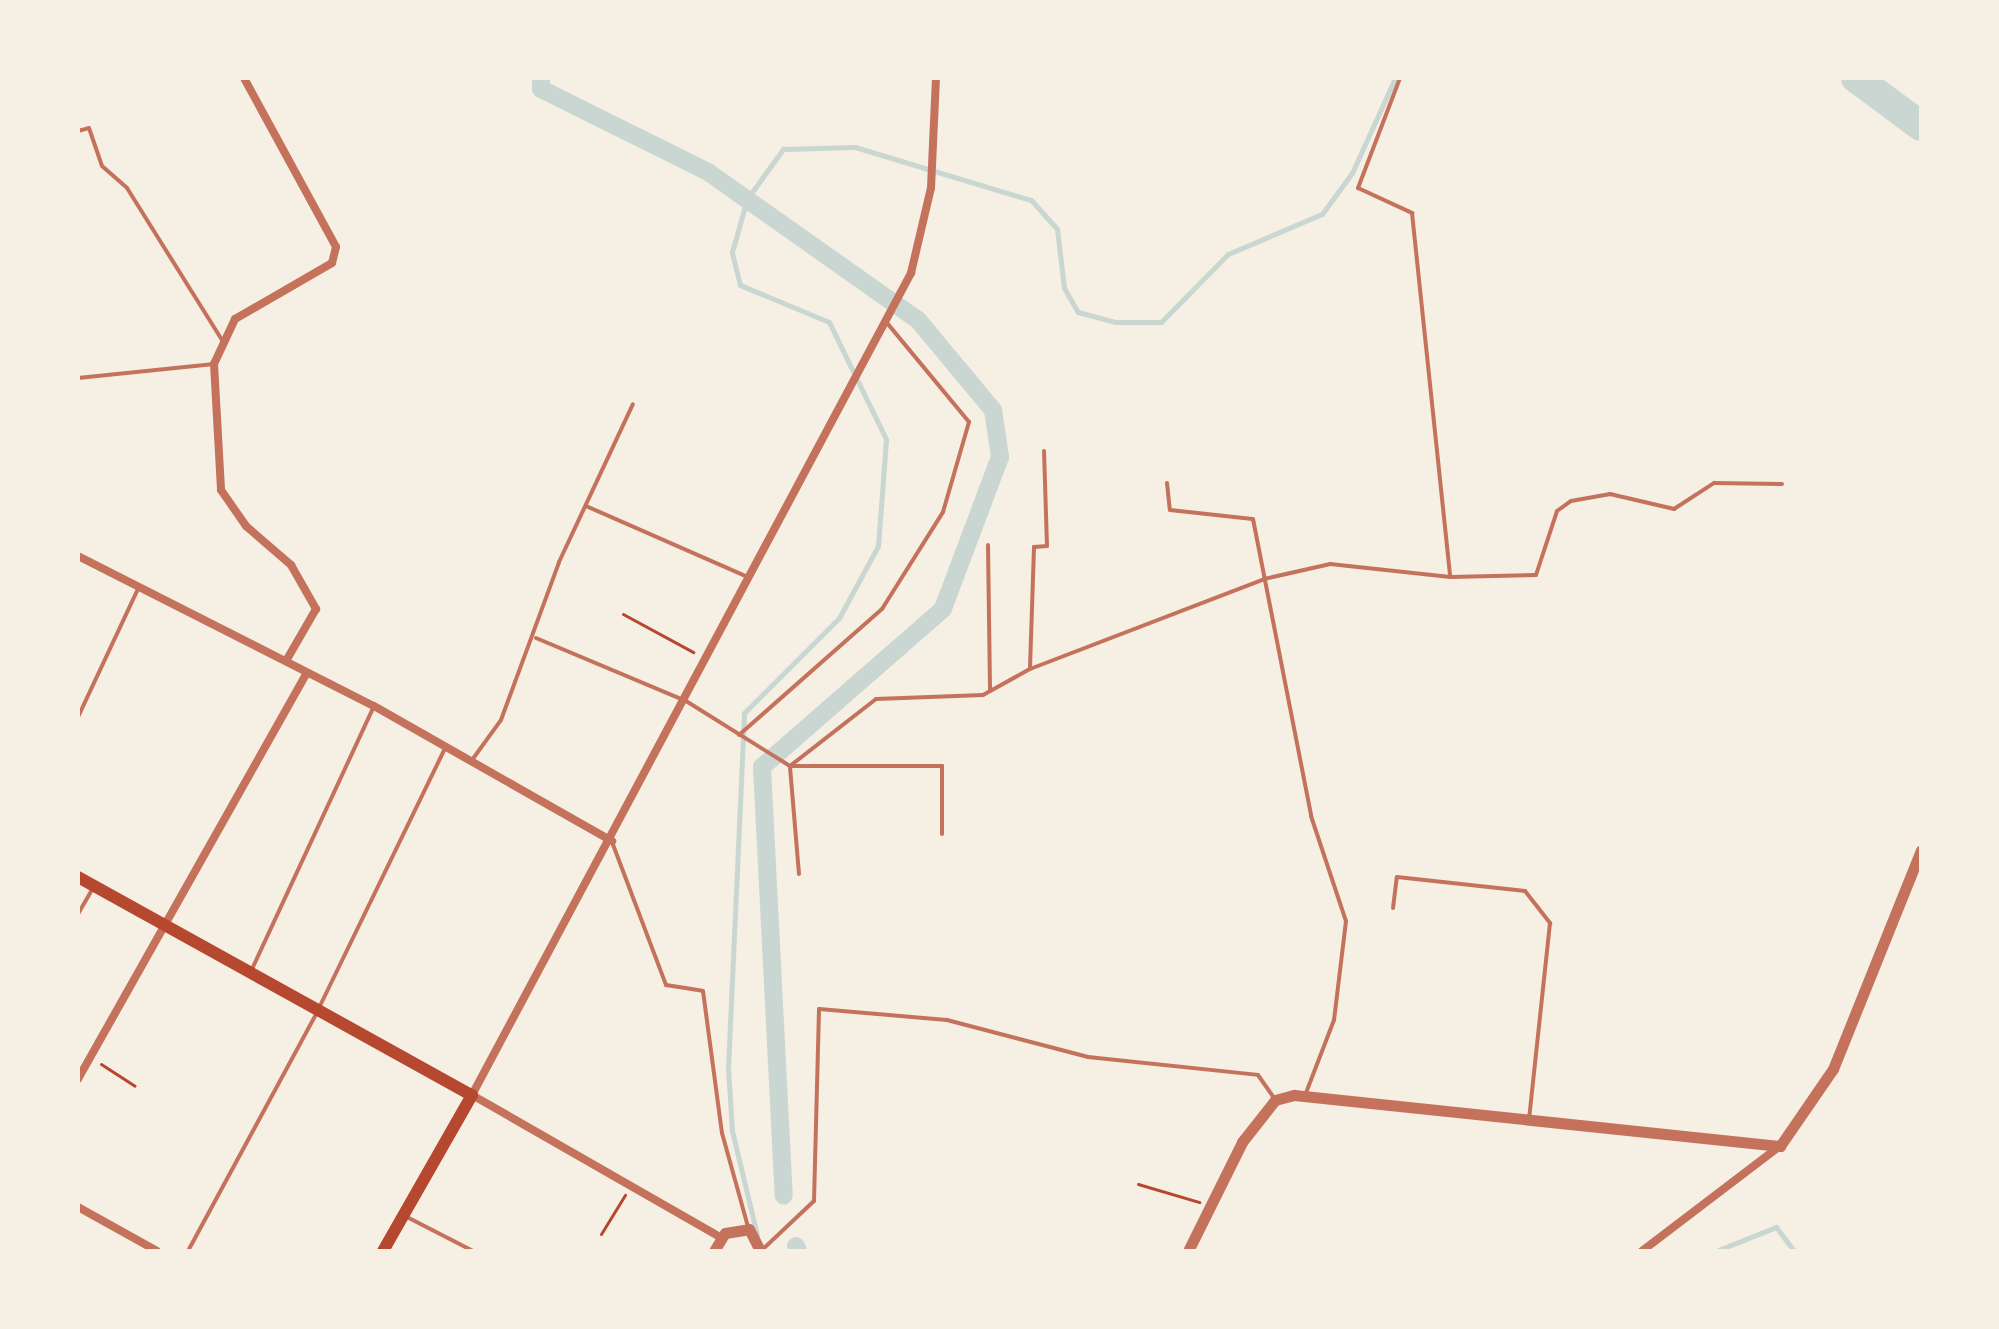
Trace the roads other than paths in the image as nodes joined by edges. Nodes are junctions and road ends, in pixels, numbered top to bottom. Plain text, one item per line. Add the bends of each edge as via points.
1 (244, 78) edge
2 (936, 78) edge
3 (1400, 78) edge
4 (78, 131) edge
5 (885, 321) junction
6 (222, 340) junction
7 (214, 364) junction
8 (78, 378) edge
9 (633, 404) dead end
10 (1044, 451) dead end
11 (1167, 483) dead end
12 (1782, 484) dead end
13 (586, 506) junction
14 (988, 545) dead end
15 (78, 556) edge
16 (1450, 577) junction
17 (750, 578) junction
18 (1264, 579) junction
19 (137, 591) junction
20 (536, 638) junction
21 (286, 661) junction
22 (1030, 669) junction
23 (307, 673) junction
24 (990, 692) junction
25 (686, 701) junction
26 (374, 706) junction
27 (78, 717) edge
28 (739, 735) junction
29 (446, 747) junction
30 (472, 760) junction
31 (790, 766) junction
32 (942, 834) dead end
33 (612, 841) junction
34 (1921, 850) edge
35 (799, 874) dead end
36 (78, 877) edge
37 (94, 885) junction
38 (1393, 908) dead end
39 (78, 914) edge
40 (166, 928) junction
41 (249, 975) junction
42 (317, 1012) junction
43 (78, 1079) edge
44 (472, 1095) junction
45 (1305, 1095) junction
46 (1275, 1100) junction
47 (1529, 1118) junction
48 (1780, 1146) junction
49 (78, 1207) edge
50 (403, 1215) junction
51 (749, 1229) junction
52 (720, 1237) junction
53 (157, 1251) edge
54 (188, 1251) edge
55 (383, 1251) edge
56 (473, 1251) edge
57 (714, 1251) edge
58 (761, 1251) edge
59 (1188, 1251) edge
60 (1642, 1251) edge

1 - 6 street via 336,255 235,319
2 - 5 street via 926,219 911,273
3 - 16 lane via 1358,188 1412,213
4 - 6 lane via 89,128 102,166 127,188
5 - 17 street
5 - 28 lane via 969,422 943,512 882,609
6 - 7 street
7 - 8 lane
7 - 21 street via 221,490 246,526 291,565 316,609
9 - 13 lane
10 - 22 lane via 1047,546 1034,547
11 - 18 lane via 1170,510 1253,519
12 - 16 lane via 1714,483 1674,509 1610,494 1571,501 1557,511 1536,575
13 - 17 lane
13 - 20 lane via 559,562
14 - 24 lane
15 - 19 street
16 - 18 lane via 1330,564
17 - 25 street
18 - 22 lane
18 - 45 lane via 1311,816 1346,921 1334,1020
19 - 21 street
19 - 27 lane
20 - 25 lane
20 - 30 lane via 501,720
21 - 23 street
22 - 24 lane
23 - 26 street
23 - 40 street
24 - 31 lane via 876,699
25 - 28 lane
25 - 33 street
26 - 29 street
26 - 41 lane
28 - 31 lane
29 - 30 street
29 - 42 lane
30 - 33 street
31 - 32 lane via 942,766
31 - 35 lane
33 - 44 street
33 - 51 lane via 666,985 703,991 722,1133
34 - 48 street via 1833,1069
36 - 37 main road
37 - 39 lane
37 - 40 main road
38 - 47 lane via 1397,877 1525,891 1550,923
40 - 41 main road
40 - 43 street
41 - 42 main road
42 - 44 main road
42 - 54 lane
44 - 50 main road
44 - 52 street via 633,1182
45 - 46 street
45 - 47 street
46 - 58 lane via 1258,1075 1088,1057 947,1020 819,1009 814,1201
46 - 59 street via 1207,1205
47 - 48 street
48 - 60 street
49 - 53 street
50 - 55 main road
50 - 56 lane
51 - 52 street
51 - 58 street
52 - 57 street

